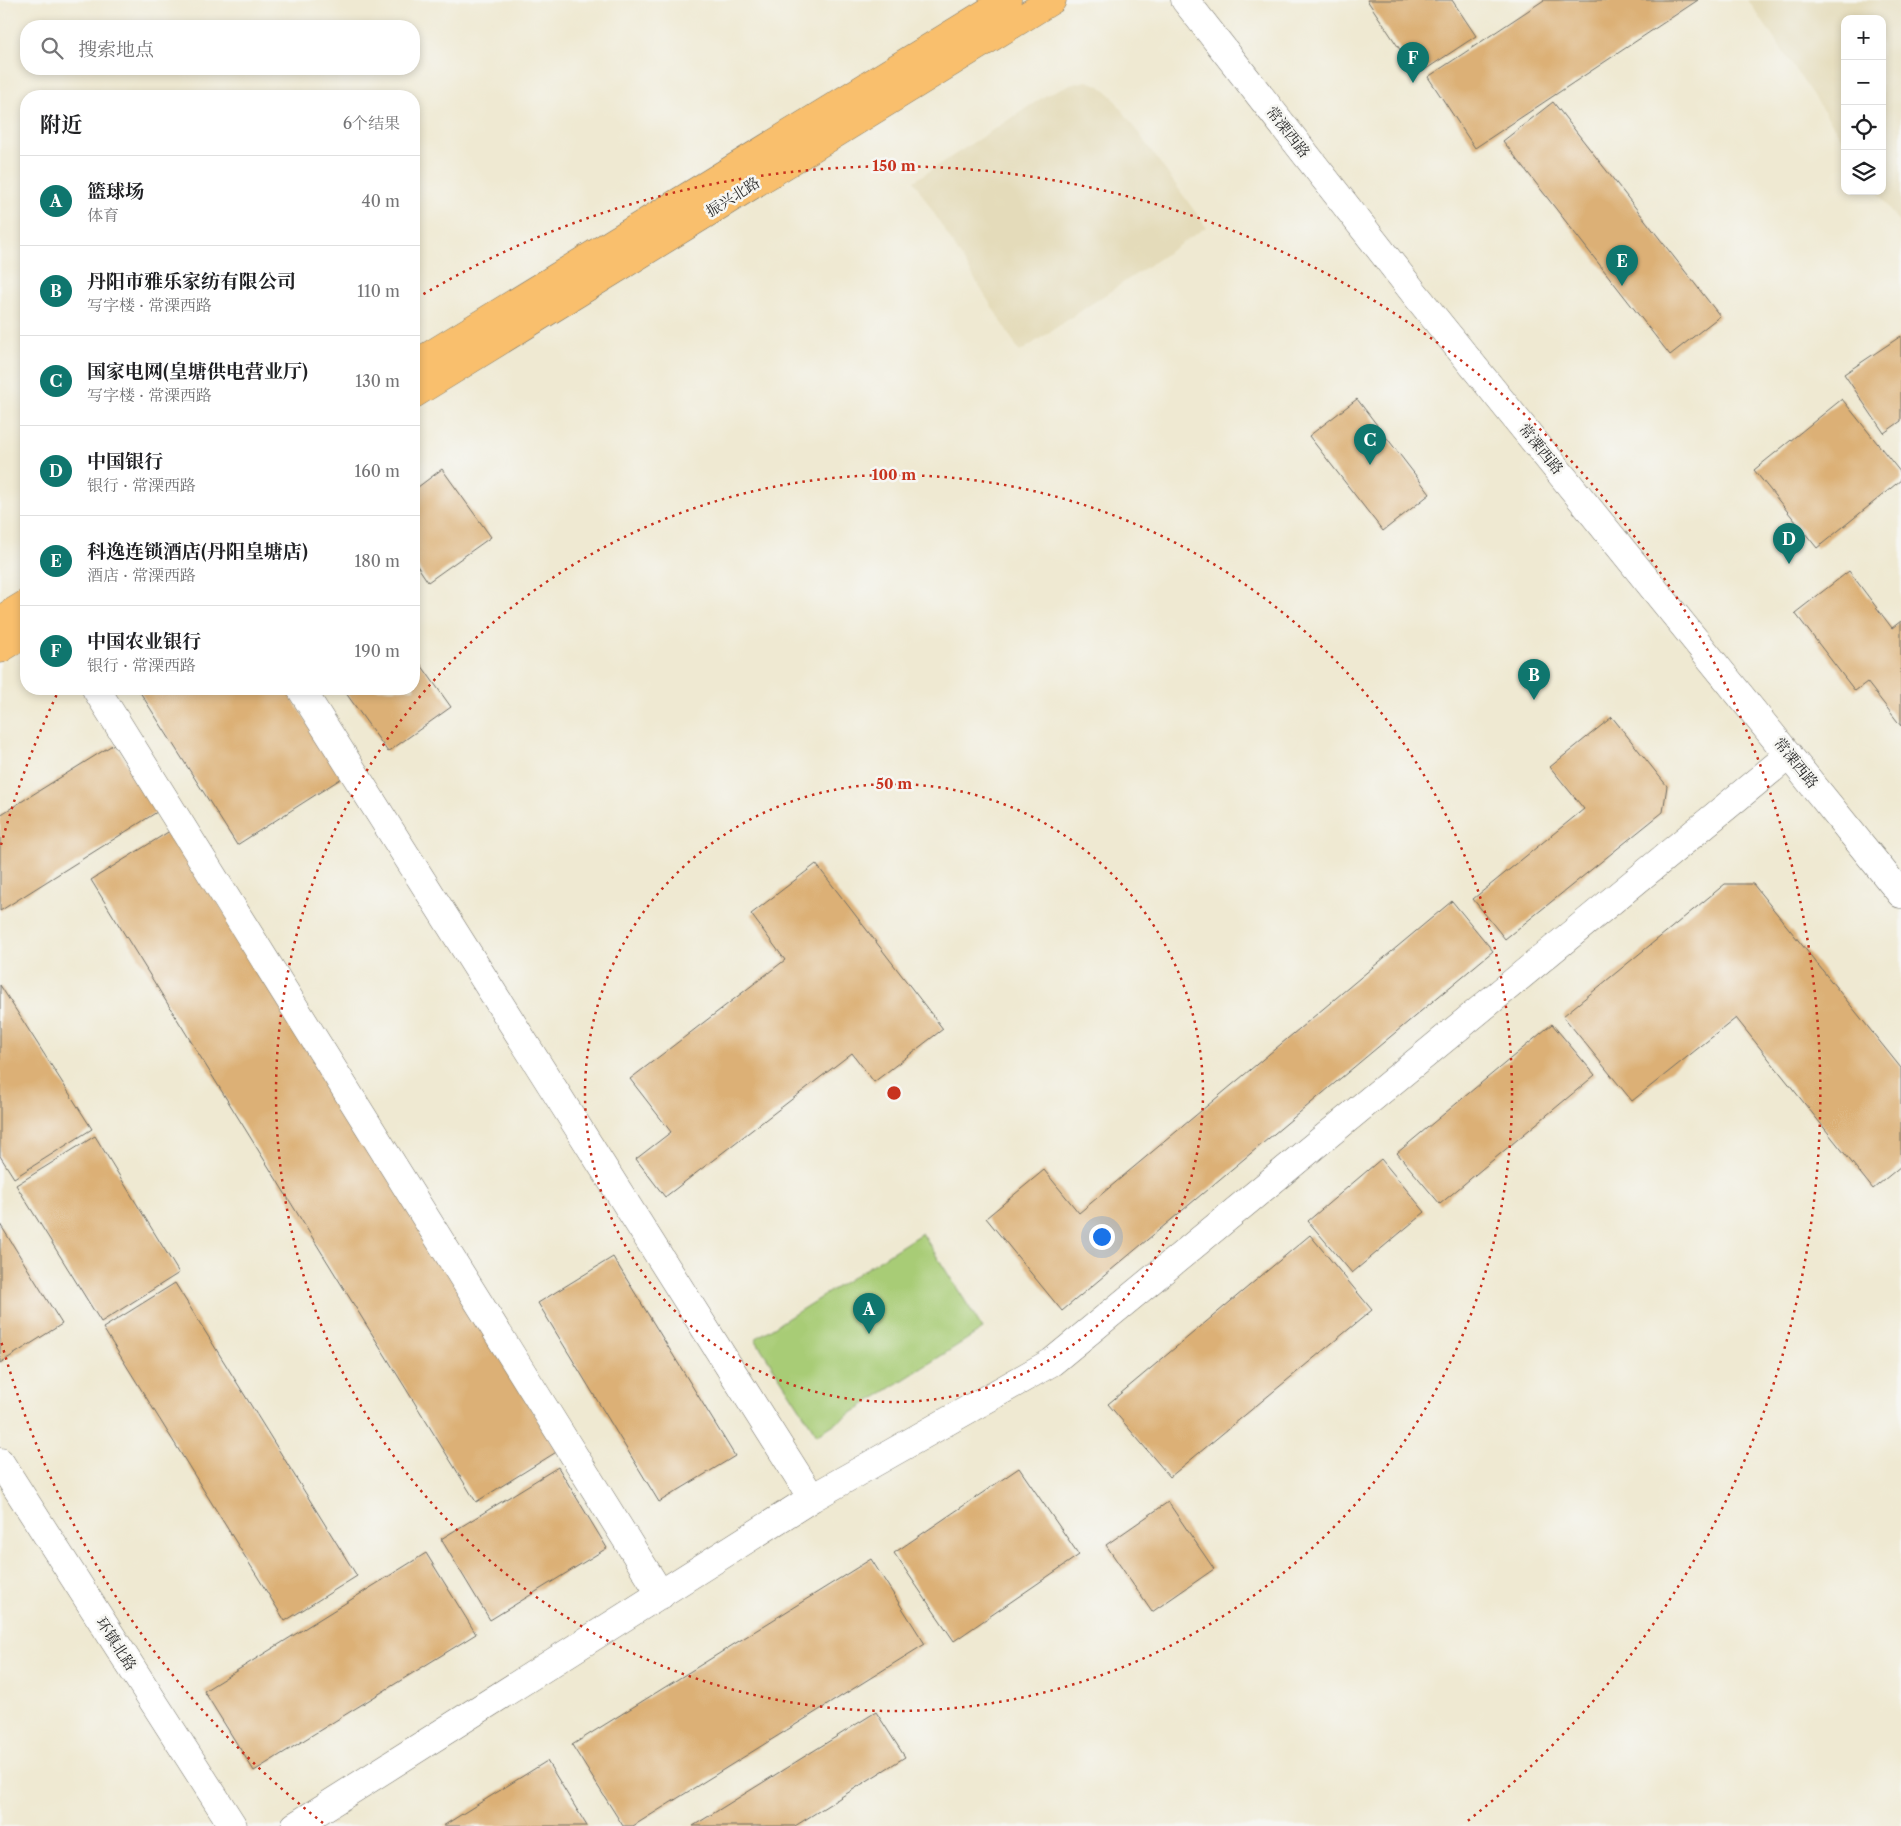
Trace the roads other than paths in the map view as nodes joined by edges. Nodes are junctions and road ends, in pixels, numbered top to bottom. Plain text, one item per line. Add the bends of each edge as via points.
1 (1007, 0) edge
2 (1052, 0) edge
3 (1185, 0) edge
4 (420, 362) edge
5 (420, 390) edge
6 (20, 608) edge
7 (0, 620) edge
8 (20, 637) edge
9 (0, 649) edge
10 (100, 695) edge
11 (304, 695) edge
12 (1789, 755) junction
13 (1901, 894) edge
14 (0, 1462) edge
15 (812, 1498) junction
16 (661, 1595) junction
17 (233, 1826) edge
18 (295, 1826) edge

1 - 4 main road, 振兴北路
2 - 5 main road, 振兴北路
3 - 12 street, 常溧西路 via 1415,294
6 - 7 main road
8 - 9 main road
10 - 16 street
11 - 15 street
12 - 13 street, 常溧西路
12 - 15 street via 1052,1362
14 - 17 street, 环镇北路
15 - 16 street
16 - 18 street

